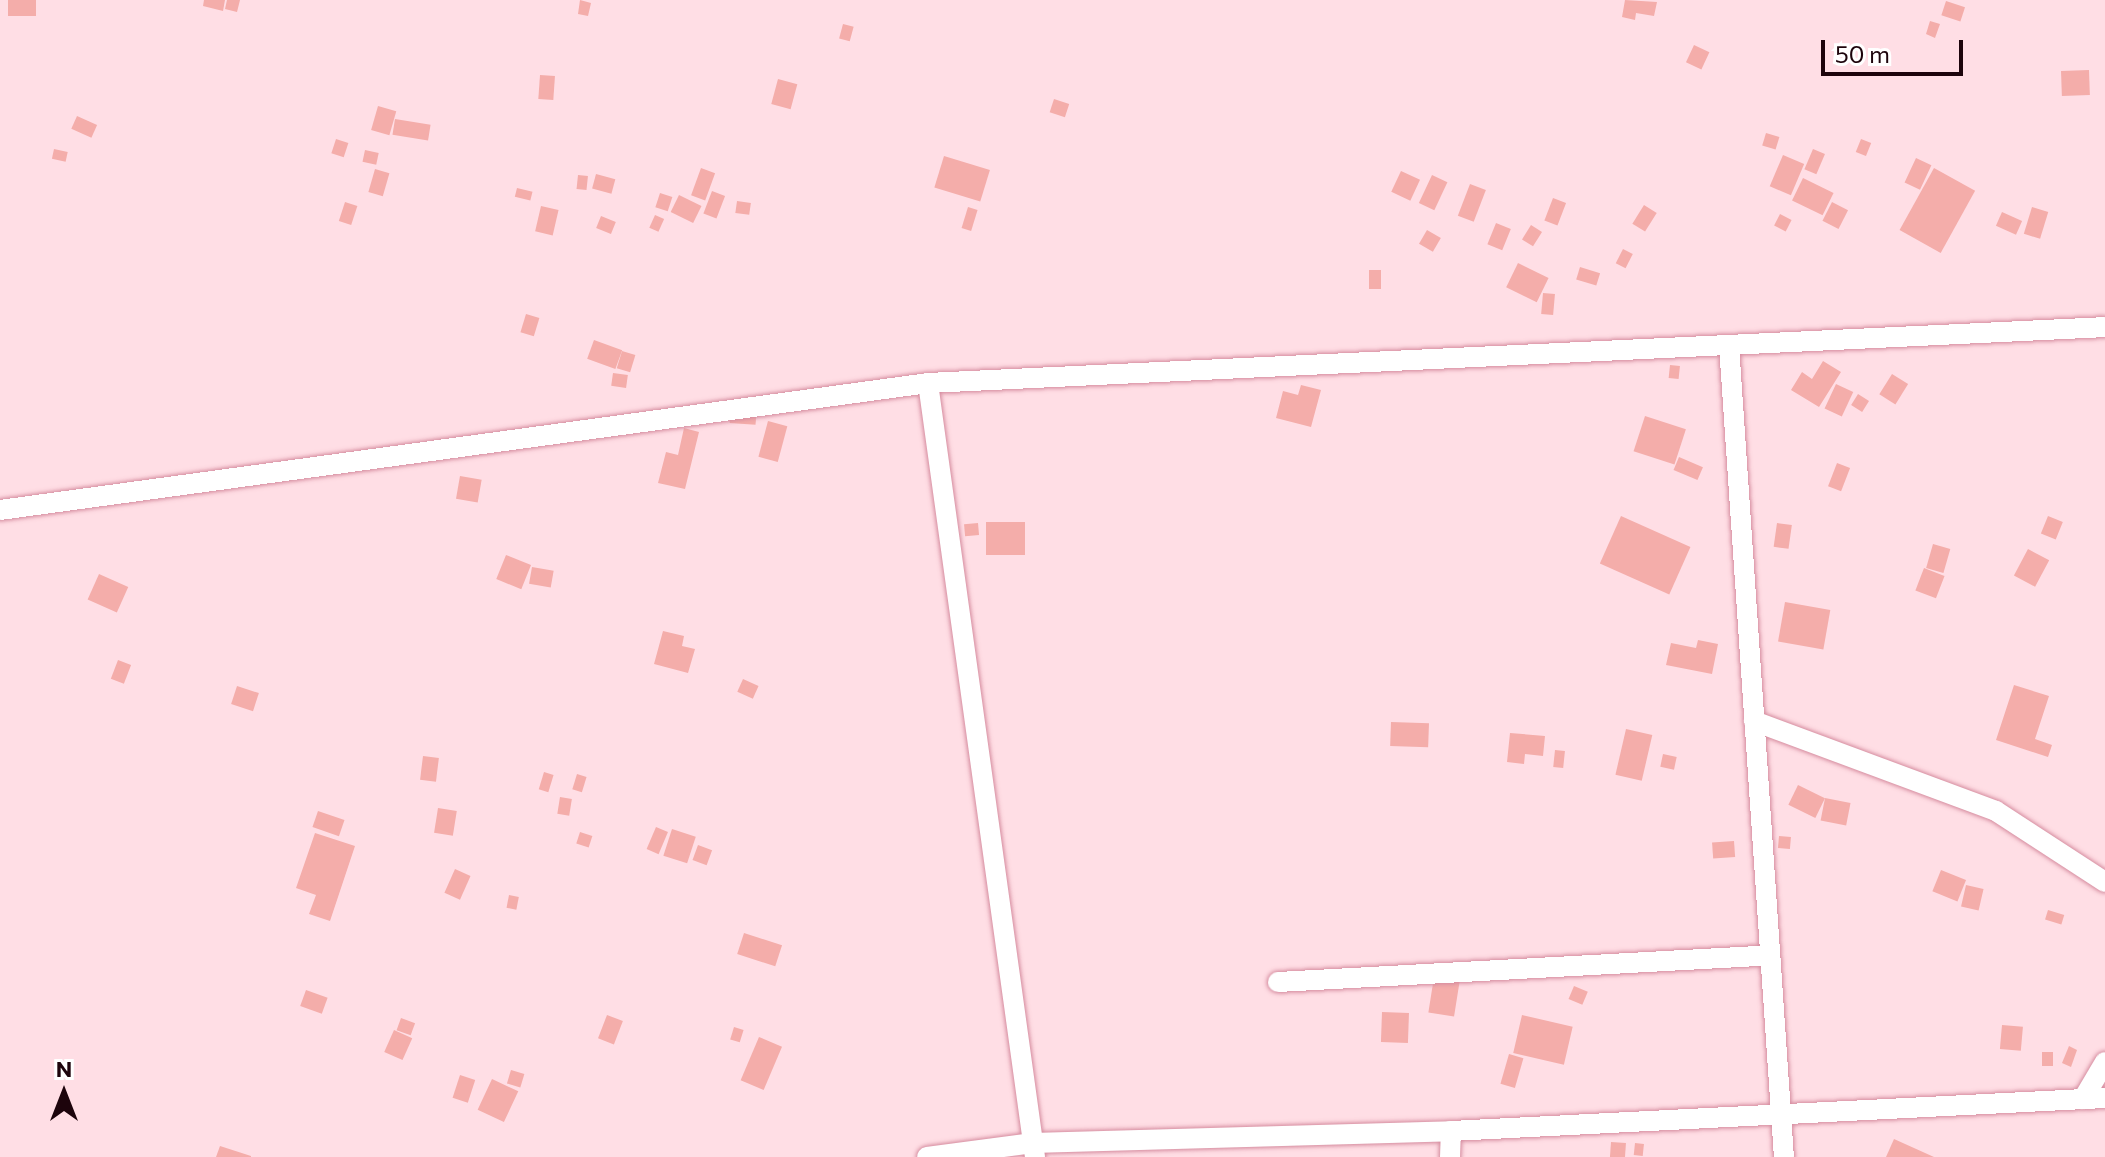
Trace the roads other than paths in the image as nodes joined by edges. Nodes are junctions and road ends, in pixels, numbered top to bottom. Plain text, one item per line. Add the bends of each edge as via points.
1 (2105, 327) edge
2 (1729, 345) junction
3 (928, 383) junction
4 (0, 510) edge
5 (1754, 721) junction
6 (2105, 882) edge
7 (1770, 955) junction
8 (1278, 982) dead end
9 (2105, 1062) edge
10 (2105, 1098) edge
11 (2083, 1099) junction
12 (1781, 1115) junction
13 (1451, 1131) junction
14 (1034, 1150) edge
15 (927, 1157) edge
16 (1450, 1157) edge
17 (1784, 1157) edge

1 - 2 street
2 - 3 street
2 - 5 street
3 - 4 street
3 - 14 street
5 - 6 street via 1996,811
5 - 7 street
7 - 8 street
7 - 12 street
9 - 11 street
10 - 11 street
11 - 12 street
12 - 13 street
12 - 17 street
13 - 14 street
13 - 16 street
14 - 15 street

